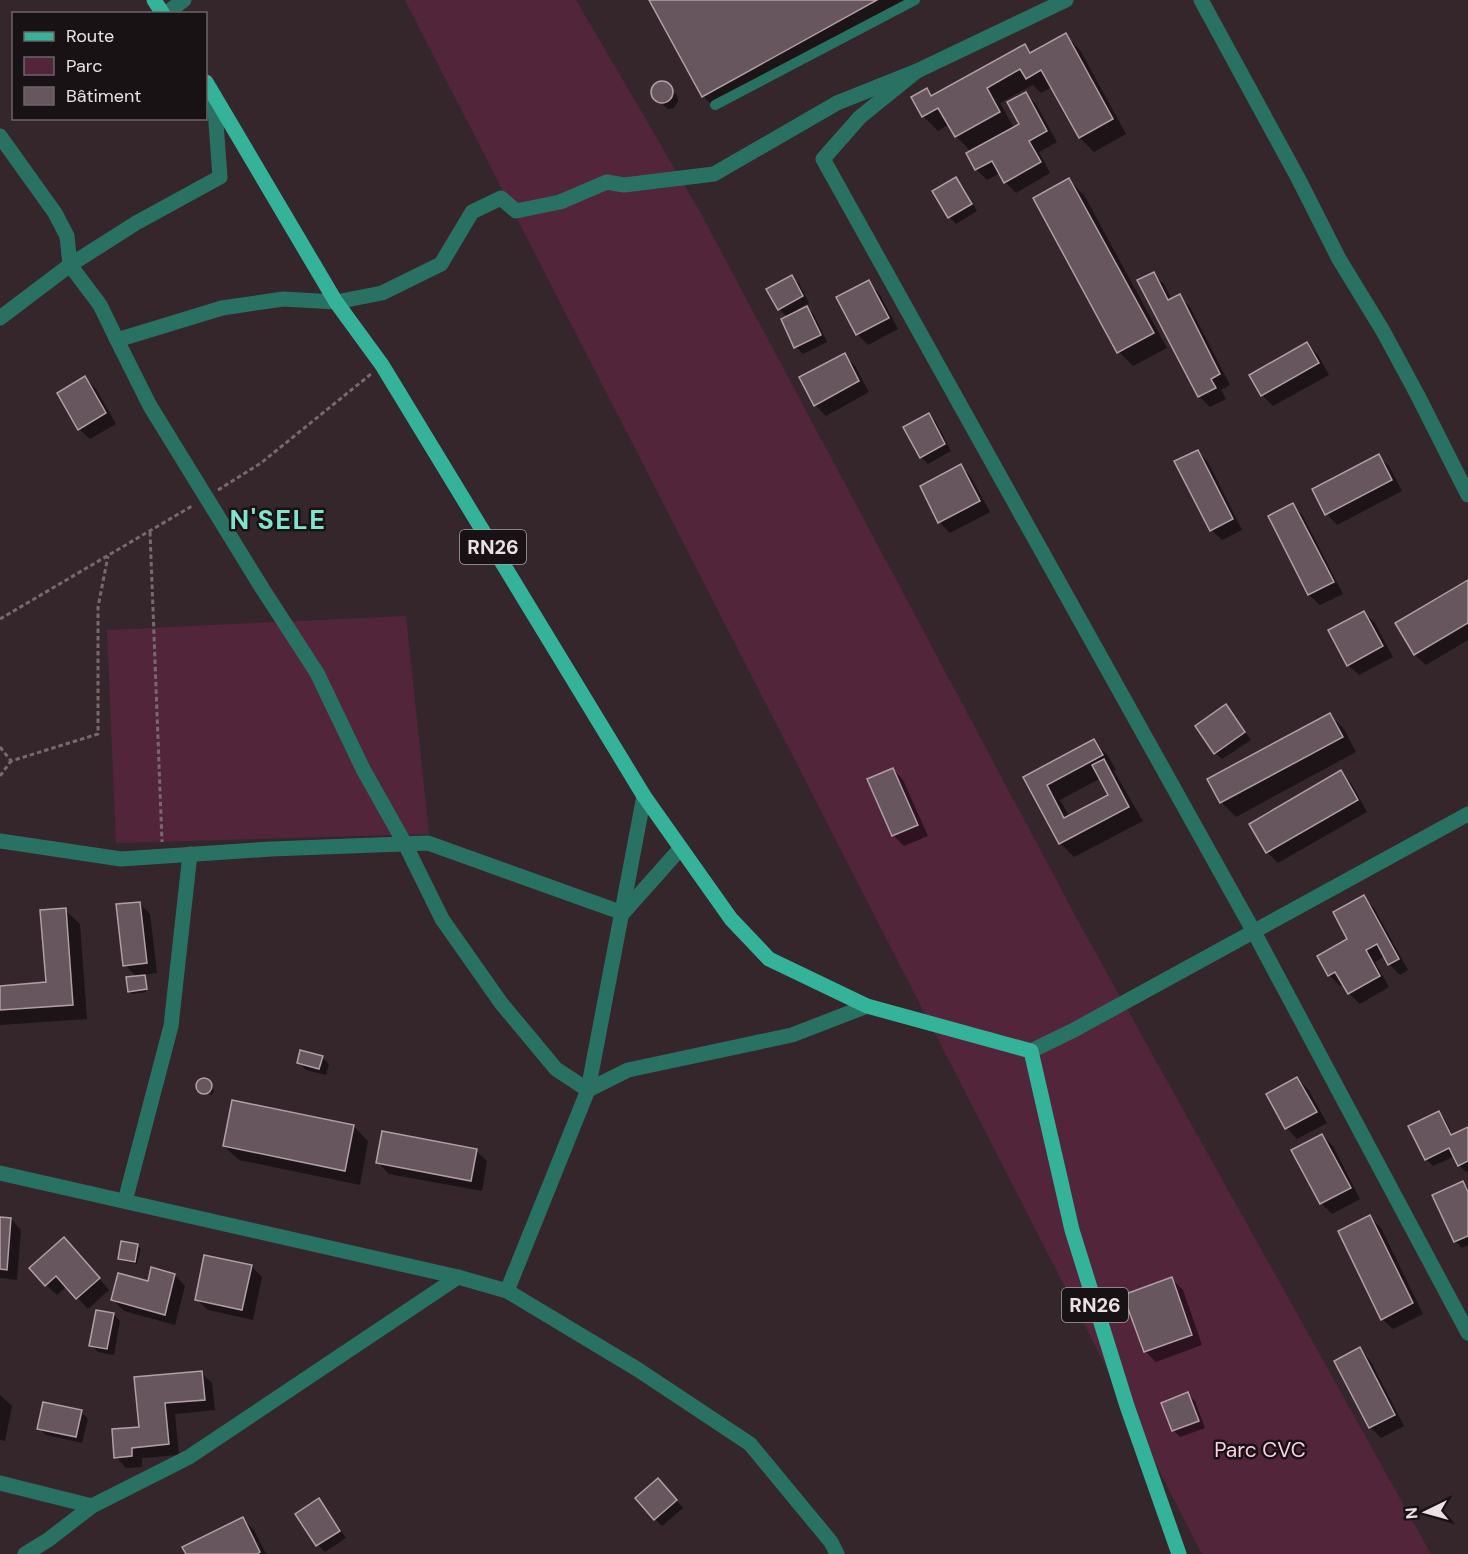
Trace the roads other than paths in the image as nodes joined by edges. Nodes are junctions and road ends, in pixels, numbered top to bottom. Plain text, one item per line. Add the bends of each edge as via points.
1 (184, 0) edge
2 (915, 0) edge
3 (1066, 0) edge
4 (1201, 0) edge
5 (167, 12) edge
6 (917, 71) junction
7 (207, 84) edge
8 (214, 96) junction
9 (715, 105) dead end
10 (0, 136) edge
11 (70, 265) junction
12 (336, 302) junction
13 (0, 318) edge
14 (117, 340) junction
15 (1468, 495) edge
16 (644, 795) junction
17 (1468, 814) edge
18 (0, 841) edge
19 (405, 844) junction
20 (680, 849) junction
21 (190, 854) junction
22 (623, 913) junction
23 (1254, 932) junction
24 (867, 1006) junction
25 (1031, 1051) junction
26 (588, 1090) junction
27 (0, 1173) edge
28 (125, 1201) junction
29 (458, 1277) junction
30 (507, 1291) junction
31 (1468, 1332) edge
32 (0, 1484) edge
33 (92, 1506) junction
34 (25, 1554) edge
35 (837, 1554) edge
36 (1179, 1554) edge

1 - 5 street
2 - 9 lane
3 - 6 street
4 - 15 street via 1339,259 1383,331
6 - 12 street via 837,103 714,174 624,185 607,182 560,202 516,211 501,198 472,212 441,264 382,293
6 - 23 street via 860,117 823,159
7 - 8 main road, RN26
8 - 11 street via 220,177
8 - 12 main road, RN26
10 - 11 street via 55,213 67,236
11 - 13 street
11 - 14 street via 100,305
12 - 14 street via 283,299 222,308
12 - 16 main road, RN26 via 382,365
14 - 19 street via 150,406 317,674 363,770
16 - 20 main road, RN26
16 - 22 street
17 - 23 street
18 - 21 street via 121,858
19 - 21 street
19 - 22 street via 428,843
19 - 26 street via 442,919 501,1004 556,1069
20 - 22 street
20 - 24 main road, RN26 via 731,919 769,959
21 - 28 street via 171,1026
22 - 26 street
23 - 25 street
23 - 31 street
24 - 25 main road, RN26
24 - 26 street via 792,1035 628,1070
25 - 36 main road, RN26 via 1072,1230 1126,1406
26 - 30 street
27 - 28 street
28 - 29 street
29 - 30 street
29 - 33 street via 189,1457
30 - 35 street via 637,1369 750,1444
32 - 33 street
33 - 34 street

